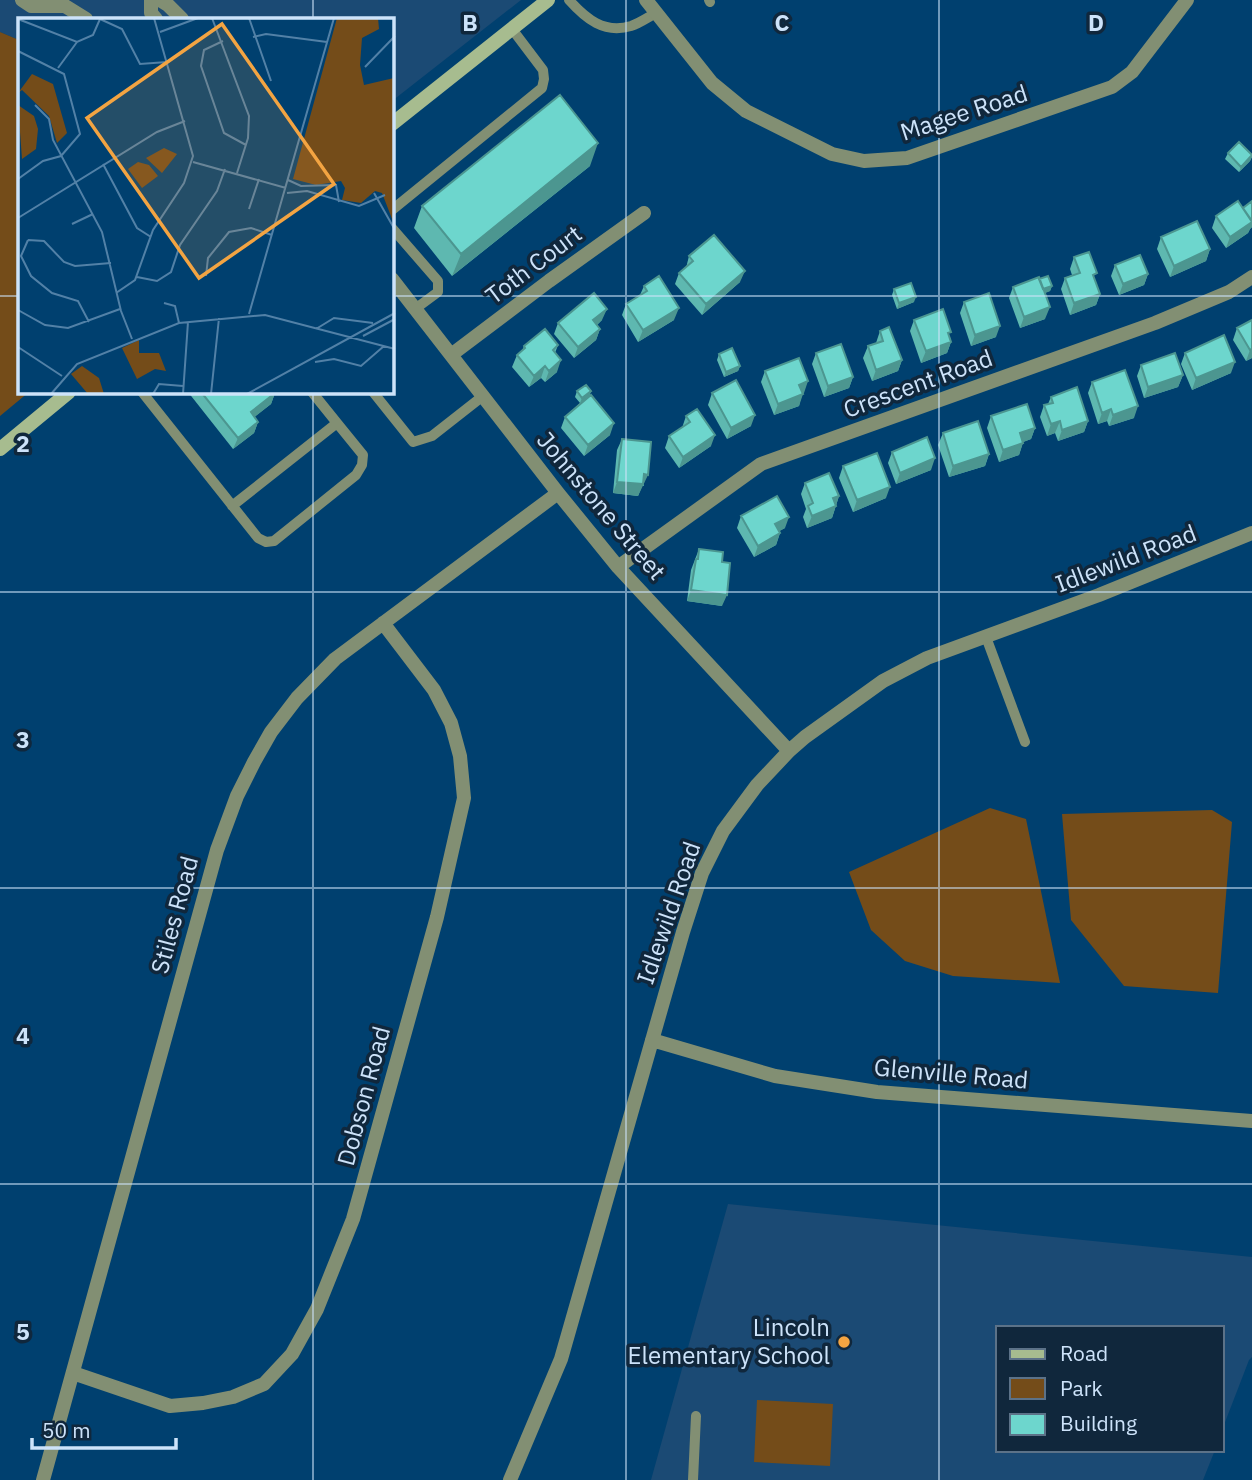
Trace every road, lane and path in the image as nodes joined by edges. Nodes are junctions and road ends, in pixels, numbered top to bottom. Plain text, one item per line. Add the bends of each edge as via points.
1 (22, 0) edge
2 (150, 0) edge
3 (160, 0) edge
4 (548, 0) edge
5 (569, 0) edge
6 (646, 0) edge
7 (1187, 0) edge
8 (656, 13) junction
9 (84, 18) edge
10 (155, 18) edge
11 (181, 18) edge
12 (512, 29) junction
13 (394, 122) edge
14 (394, 208) edge
15 (645, 213) dead end
16 (394, 230) edge
17 (1252, 277) edge
18 (394, 282) edge
19 (415, 309) junction
20 (451, 355) junction
21 (67, 394) edge
22 (144, 394) edge
23 (314, 394) edge
24 (375, 394) edge
25 (483, 396) junction
26 (337, 422) junction
27 (0, 449) edge
28 (558, 493) junction
29 (232, 506) junction
30 (1252, 533) edge
31 (618, 567) junction
32 (383, 623) junction
33 (986, 638) junction
34 (1025, 742) dead end
35 (789, 751) junction
36 (652, 1040) junction
37 (1252, 1121) edge
38 (73, 1373) junction
39 (696, 1416) dead end
40 (43, 1480) edge
41 (510, 1480) edge
42 (693, 1480) edge

1 - 9 street via 31,6 65,6
2 - 10 street
3 - 11 street
4 - 12 street
5 - 8 lane via 581,14 606,29 631,26
6 - 8 street, Magee Road
7 - 8 street, Magee Road via 1132,72 1112,88 907,158 864,161 832,154 746,111 712,83
12 - 13 street
12 - 14 lane via 543,70 542,88
15 - 20 street, Toth Court
16 - 19 lane via 438,281 438,292
17 - 31 street, Crescent Road via 1229,292 1155,323 761,464
18 - 19 street, Johnstone Street
19 - 20 street, Johnstone Street
20 - 25 street, Johnstone Street
21 - 27 street
22 - 29 lane
23 - 26 lane
24 - 25 lane via 413,442 432,436
25 - 28 street, Johnstone Street
26 - 29 lane
26 - 29 lane via 363,455 362,465 356,475 274,541 258,538
28 - 31 street, Johnstone Street
28 - 32 street, Stiles Road
30 - 33 street, Idlewild Road
31 - 35 street, Johnstone Street
32 - 38 street, Stiles Road via 335,659 297,698 271,732 237,796 217,850
32 - 38 street, Dobson Road via 435,690 451,723 464,798 437,917 354,1219 317,1309 292,1354 264,1384 233,1397 170,1406
33 - 34 lane
33 - 35 street, Idlewild Road via 928,658 883,681
35 - 36 street, Idlewild Road via 723,831 702,873
36 - 37 street, Glenville Road via 775,1076 877,1092
36 - 41 street, Idlewild Road via 561,1359
38 - 40 street, Stiles Road
39 - 42 lane

